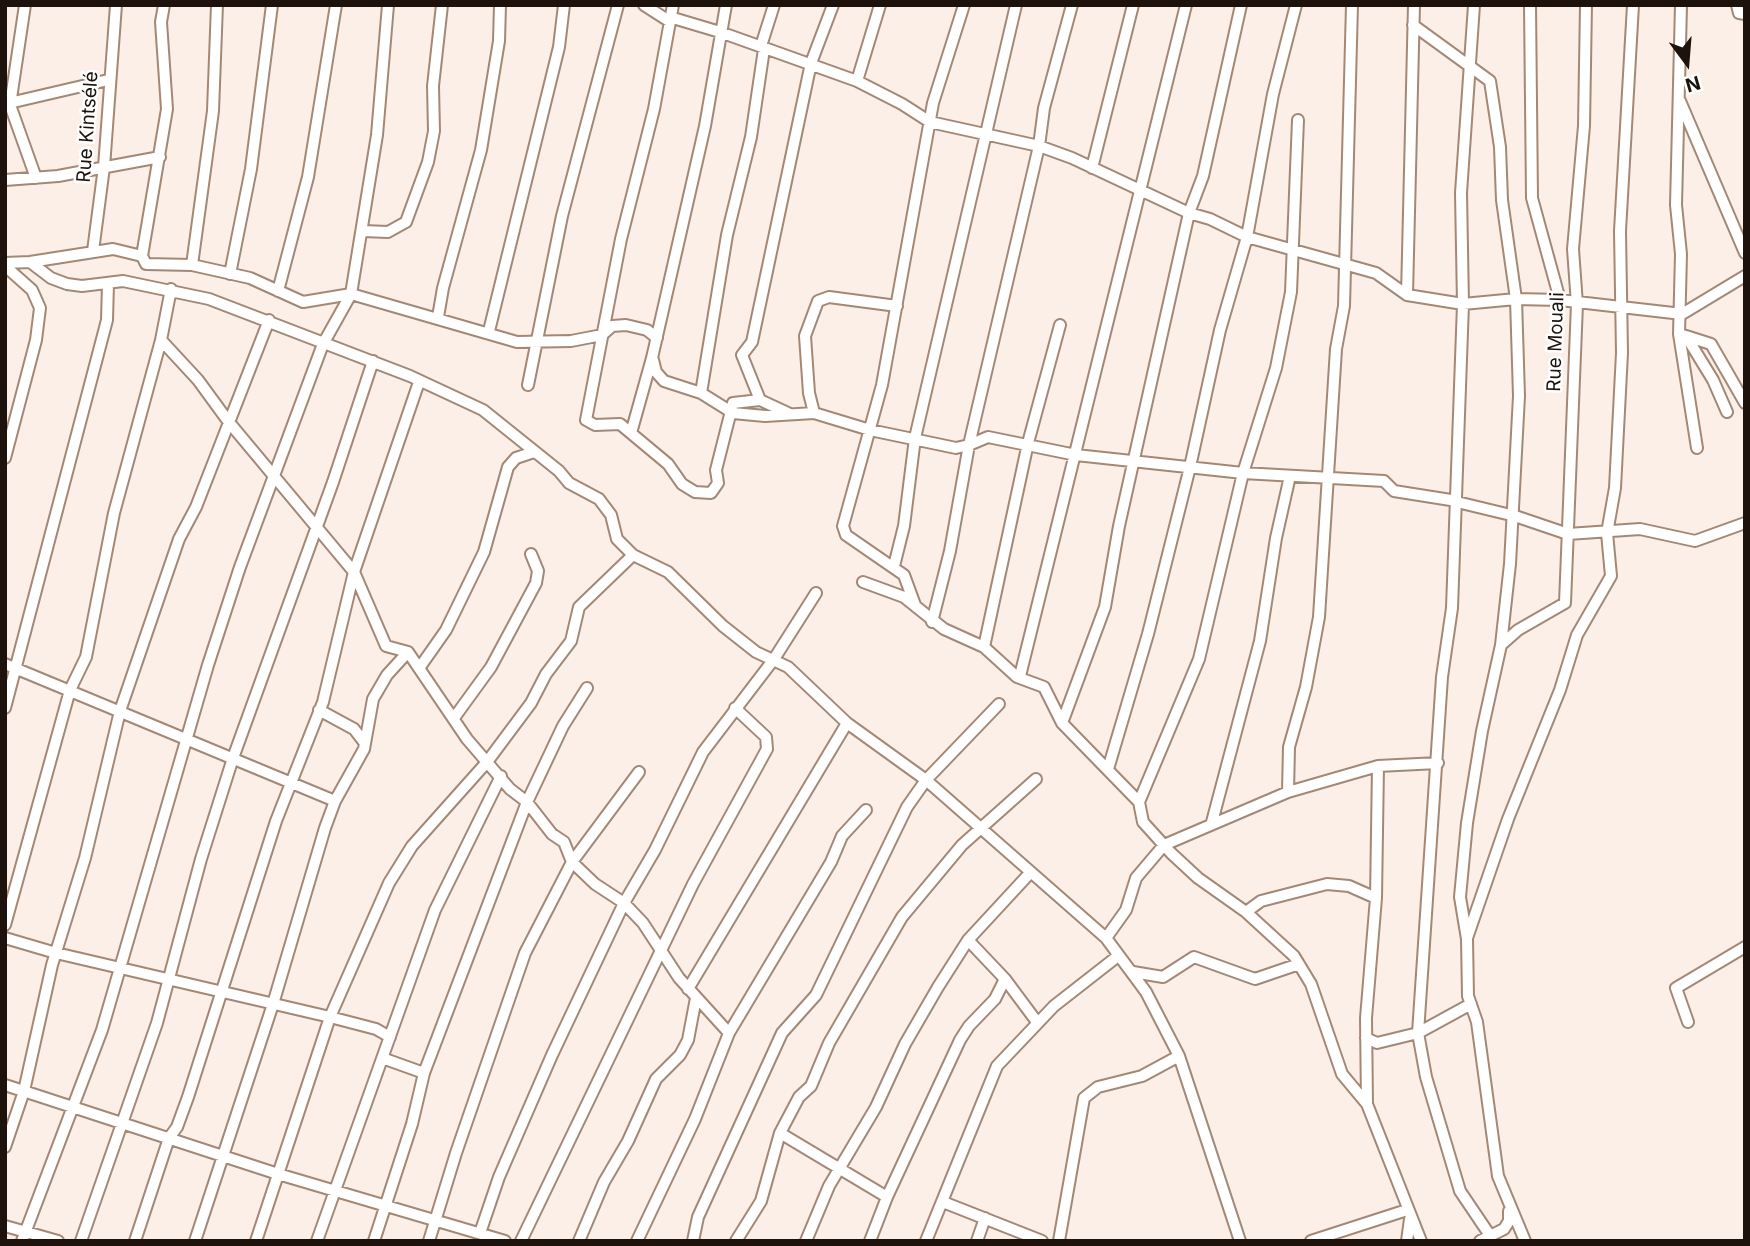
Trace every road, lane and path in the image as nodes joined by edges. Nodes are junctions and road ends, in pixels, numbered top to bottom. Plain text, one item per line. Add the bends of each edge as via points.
1 (25, 5) edge
2 (116, 5) edge
3 (164, 5) edge
4 (217, 5) edge
5 (272, 5) edge
6 (336, 5) edge
7 (388, 5) edge
8 (442, 5) edge
9 (500, 5) edge
10 (564, 5) edge
11 (618, 5) edge
12 (644, 5) edge
13 (673, 5) edge
14 (726, 5) edge
15 (774, 5) edge
16 (833, 5) edge
17 (880, 5) edge
18 (964, 5) edge
19 (1016, 5) edge
20 (1072, 5) edge
21 (1133, 5) edge
22 (1186, 5) edge
23 (1241, 5) edge
24 (1296, 5) edge
25 (1352, 5) edge
26 (1414, 5) edge
27 (1474, 5) edge
28 (1530, 5) edge
29 (1586, 5) edge
30 (1633, 5) edge
31 (1681, 5) edge
32 (1737, 5) edge
33 (1745, 14) edge
34 (669, 21) junction
35 (1413, 25) junction
36 (720, 32) junction
37 (762, 47) junction
38 (1469, 62) junction
39 (811, 63) junction
40 (108, 80) junction
41 (857, 81) junction
42 (1677, 95) junction
43 (8, 105) edge
44 (1298, 120) dead end
45 (930, 122) junction
46 (987, 136) junction
47 (1039, 146) junction
48 (160, 157) junction
49 (104, 167) junction
50 (1092, 168) junction
51 (36, 177) junction
52 (5, 180) edge
53 (1142, 191) junction
54 (1189, 214) junction
55 (363, 230) junction
56 (1247, 237) junction
57 (93, 251) junction
58 (1292, 251) junction
59 (1745, 253) edge
60 (142, 256) junction
61 (30, 262) junction
62 (5, 264) edge
63 (192, 265) junction
64 (1343, 266) junction
65 (230, 274) junction
66 (1745, 276) edge
67 (108, 283) junction
68 (171, 289) junction
69 (278, 291) junction
70 (351, 294) junction
71 (1406, 295) junction
72 (1516, 299) junction
73 (1560, 300) junction
74 (1463, 304) junction
75 (1577, 304) junction
76 (897, 306) junction
77 (1623, 308) junction
78 (1682, 314) junction
79 (438, 317) junction
80 (269, 320) junction
81 (1060, 325) dead end
82 (489, 331) junction
83 (602, 335) junction
84 (1682, 335) junction
85 (657, 338) junction
86 (161, 340) junction
87 (536, 343) junction
88 (323, 344) junction
89 (652, 358) junction
90 (373, 361) junction
91 (419, 382) junction
92 (528, 384) dead end
93 (701, 393) junction
94 (760, 400) junction
95 (1745, 403) edge
96 (1727, 412) dead end
97 (733, 413) junction
98 (788, 413) junction
99 (814, 413) junction
100 (228, 421) junction
101 (870, 430) junction
102 (631, 433) junction
103 (915, 438) junction
104 (1028, 443) junction
105 (969, 445) junction
106 (1697, 448) dead end
107 (534, 452) junction
108 (1076, 455) junction
109 (5, 458) edge
110 (1135, 461) junction
111 (1190, 467) junction
112 (1243, 473) junction
113 (1290, 476) junction
114 (275, 477) junction
115 (1326, 478) junction
116 (1457, 502) junction
117 (1515, 516) junction
118 (1745, 523) edge
119 (317, 526) junction
120 (1607, 533) junction
121 (1568, 534) junction
122 (531, 554) dead end
123 (633, 555) junction
124 (894, 566) junction
125 (355, 572) junction
126 (863, 582) dead end
127 (816, 593) dead end
128 (915, 605) junction
129 (932, 622) junction
130 (1501, 645) junction
131 (984, 648) junction
132 (408, 653) junction
133 (774, 659) junction
134 (5, 664) edge
135 (420, 667) junction
136 (17, 668) junction
137 (1020, 676) junction
138 (587, 688) dead end
139 (70, 690) junction
140 (999, 704) dead end
141 (5, 708) edge
142 (735, 708) junction
143 (319, 710) junction
144 (120, 711) junction
145 (454, 718) junction
146 (847, 723) junction
147 (1062, 723) junction
148 (189, 739) junction
149 (364, 742) junction
150 (233, 758) junction
151 (487, 762) junction
152 (1437, 763) junction
153 (1378, 766) junction
154 (1108, 769) junction
155 (639, 772) dead end
156 (501, 776) junction
157 (1035, 779) dead end
158 (926, 780) junction
159 (291, 782) junction
160 (1288, 792) junction
161 (335, 801) junction
162 (1139, 802) junction
163 (527, 803) junction
164 (866, 810) dead end
165 (1212, 822) junction
166 (982, 831) junction
167 (1164, 845) junction
168 (572, 862) junction
169 (1030, 873) junction
170 (1376, 898) junction
171 (624, 903) junction
172 (1246, 912) junction
173 (5, 925) edge
174 (5, 938) edge
175 (1106, 938) junction
176 (1467, 939) junction
177 (968, 940) junction
178 (1745, 947) edge
179 (660, 951) junction
180 (55, 953) junction
181 (1118, 956) junction
182 (1299, 964) junction
183 (119, 967) junction
184 (1133, 972) junction
185 (169, 978) junction
186 (1005, 979) junction
187 (223, 992) junction
188 (692, 993) junction
189 (1471, 1003) junction
190 (273, 1004) junction
191 (330, 1017) junction
192 (1037, 1022) junction
193 (1688, 1022) dead end
194 (1418, 1032) junction
195 (729, 1033) junction
196 (390, 1037) junction
197 (1366, 1038) junction
198 (1179, 1056) junction
199 (385, 1059) junction
200 (424, 1073) junction
201 (5, 1085) edge
202 (23, 1091) junction
203 (1367, 1104) junction
204 (75, 1108) junction
205 (124, 1122) junction
206 (780, 1133) junction
207 (169, 1138) junction
208 (5, 1147) edge
209 (223, 1156) junction
210 (840, 1168) junction
211 (278, 1174) junction
212 (336, 1189) junction
213 (887, 1197) junction
214 (943, 1202) junction
215 (387, 1203) junction
216 (1509, 1208) junction
217 (1408, 1213) junction
218 (436, 1219) junction
219 (985, 1219) junction
220 (5, 1226) edge
221 (480, 1233) junction
222 (24, 1236) edge
223 (1484, 1237) edge
224 (58, 1241) edge
225 (81, 1241) edge
226 (135, 1241) edge
227 (195, 1241) edge
228 (256, 1241) edge
229 (317, 1241) edge
230 (374, 1241) edge
231 (429, 1241) edge
232 (505, 1241) edge
233 (521, 1241) edge
234 (579, 1241) edge
235 (637, 1241) edge
236 (693, 1241) edge
237 (736, 1241) edge
238 (806, 1241) edge
239 (870, 1241) edge
240 (926, 1241) edge
241 (977, 1241) edge
242 (1042, 1241) edge
243 (1059, 1241) edge
244 (1240, 1241) edge
245 (1311, 1241) edge
246 (1407, 1241) edge
247 (1421, 1241) edge
248 (1525, 1241) edge

1 - 43 street
2 - 40 street, Rue Kintsélé
3 - 48 street via 167,109
4 - 63 street via 214,111
5 - 65 street via 251,169
6 - 69 street via 308,177
7 - 55 street via 384,76
8 - 55 street via 428,162 406,222 388,232
9 - 79 street via 499,41 481,149
10 - 82 street via 559,47
11 - 87 street via 578,151
12 - 34 street
13 - 34 street
14 - 36 street
15 - 37 street
16 - 39 street
17 - 41 street
18 - 45 street
19 - 46 street
20 - 47 street via 1044,108
21 - 50 street
22 - 53 street
23 - 54 street via 1203,176
24 - 56 street via 1273,94
25 - 64 street
26 - 35 street
27 - 38 street
28 - 73 street via 1532,198
29 - 75 street, Rue Mouali via 1584,127 1573,249
30 - 77 street via 1620,231
31 - 42 street
32 - 33 street via 1739,13
34 - 36 street via 674,18
34 - 83 street via 654,109
35 - 38 street
35 - 71 street
36 - 37 street
36 - 85 street via 705,126
37 - 39 street
37 - 93 street via 751,137 727,235
38 - 72 street via 1490,81
38 - 74 street via 1461,193
39 - 41 street
39 - 94 street via 752,342 742,355
40 - 43 street
40 - 49 street, Rue Kintsélé
41 - 45 street
42 - 59 street
42 - 78 street via 1676,205
43 - 51 street
44 - 58 street
45 - 46 street
45 - 76 street
46 - 47 street
46 - 103 street
47 - 50 street
47 - 105 street
48 - 49 street
48 - 60 street
49 - 51 street
49 - 57 street, Rue Kintsélé
50 - 53 street
51 - 52 street
53 - 54 street
53 - 108 street
54 - 56 street
54 - 110 street
55 - 70 street
56 - 58 street
56 - 111 street via 1220,330
57 - 60 street via 113,249
57 - 61 street
58 - 64 street
58 - 112 street via 1283,337
60 - 63 street via 149,265
61 - 62 street
61 - 67 street via 67,284
62 - 109 street via 32,290 40,308
63 - 65 street
64 - 71 street via 1376,273
64 - 115 street via 1344,306
65 - 69 street
66 - 78 street
67 - 68 street
67 - 136 street via 107,320
68 - 80 street
68 - 86 street
69 - 70 street via 310,302
70 - 79 street
70 - 88 street
71 - 74 street
72 - 73 street
72 - 74 street
72 - 117 street
73 - 75 street
74 - 116 street
75 - 77 street
75 - 121 street, Rue Mouali
76 - 99 street via 829,297 818,301 805,337
76 - 101 street
77 - 78 street
77 - 120 street via 1615,488
78 - 84 street
79 - 82 street
80 - 88 street
80 - 100 street
81 - 104 street
82 - 87 street via 503,339
83 - 85 street via 612,326 626,325 647,330
83 - 87 street
83 - 102 street via 586,420 595,425 615,423
84 - 95 street via 1711,344
84 - 96 street via 1713,380
84 - 106 street
85 - 89 street
86 - 100 street
86 - 139 street via 114,513 86,657
87 - 92 street
88 - 90 street
88 - 114 street
89 - 93 street via 659,378
89 - 102 street
90 - 91 street
90 - 119 street
91 - 107 street via 483,410
91 - 125 street
93 - 97 street
94 - 97 street via 737,401
94 - 98 street
97 - 98 street
97 - 102 street via 716,470 718,483 711,494 682,484 668,464
98 - 99 street
99 - 101 street
100 - 114 street
100 - 144 street via 155,602
101 - 103 street
101 - 124 street via 842,530
103 - 105 street via 940,447
103 - 124 street
104 - 105 street via 988,437
104 - 108 street
104 - 131 street
105 - 129 street
107 - 123 street via 569,483 599,499 611,515 617,538
107 - 135 street via 516,458 508,467 484,552 446,630
108 - 110 street
108 - 137 street
110 - 111 street
110 - 147 street via 1105,607
111 - 112 street
111 - 154 street
112 - 113 street
112 - 162 street via 1199,659
113 - 115 street
113 - 165 street via 1260,641
114 - 119 street
114 - 148 street via 240,567
115 - 116 street via 1384,481 1394,491
115 - 160 street via 1319,617 1289,747
116 - 117 street
116 - 152 street
117 - 121 street
117 - 130 street
118 - 120 street via 1702,541 1648,529
119 - 125 street
119 - 150 street
120 - 121 street
120 - 176 street via 1611,576 1577,635
121 - 130 street, Rue Mouali via 1565,603 1518,629
122 - 145 street via 538,571 536,583 491,667
123 - 133 street via 668,572 723,626 756,652
123 - 151 street via 579,607 571,641
124 - 128 street via 904,575
125 - 132 street via 386,646
125 - 143 street
126 - 128 street
127 - 133 street
128 - 129 street
129 - 131 street
130 - 176 street via 1467,823 1460,897
131 - 137 street
132 - 135 street
132 - 149 street via 373,699
133 - 142 street
133 - 146 street
134 - 136 street
135 - 145 street
136 - 139 street
136 - 141 street
137 - 147 street via 1049,691
138 - 163 street
139 - 144 street
139 - 173 street
140 - 158 street
142 - 171 street via 703,752 662,838
142 - 179 street via 769,744
143 - 149 street via 355,729
143 - 159 street
144 - 148 street
144 - 180 street via 85,858
145 - 151 street
146 - 158 street
146 - 188 street
147 - 154 street
148 - 150 street
148 - 183 street
149 - 161 street
150 - 159 street
150 - 185 street
151 - 156 street
151 - 191 street via 412,846 389,883
152 - 153 street
152 - 194 street
153 - 160 street
153 - 170 street
154 - 162 street
155 - 168 street
156 - 163 street
156 - 196 street via 435,910
157 - 166 street
158 - 166 street
158 - 236 street via 891,836 816,995 782,1033 698,1217
159 - 161 street
159 - 187 street
160 - 165 street
161 - 190 street
162 - 167 street via 1143,822
163 - 168 street via 564,842
163 - 200 street
164 - 195 street via 842,836
165 - 167 street
166 - 169 street
166 - 206 street via 962,845 902,917 829,1043 811,1086 799,1097
167 - 172 street via 1195,875
167 - 175 street via 1136,878 1126,911
168 - 171 street
168 - 218 street via 525,953
169 - 175 street
169 - 177 street
170 - 172 street via 1349,886 1327,884 1261,901
170 - 197 street
171 - 179 street
171 - 221 street via 541,1080
172 - 182 street
174 - 180 street
175 - 181 street
176 - 189 street
177 - 186 street
177 - 210 street via 905,1044 876,1107
178 - 193 street via 1676,988
179 - 188 street
179 - 233 street
180 - 183 street
180 - 202 street
181 - 184 street
181 - 192 street
182 - 184 street via 1255,979 1194,957 1163,977
182 - 203 street via 1316,994 1342,1074
183 - 185 street
183 - 204 street
184 - 198 street
185 - 187 street
185 - 205 street
186 - 192 street
186 - 213 street via 995,999 960,1040
187 - 190 street
187 - 207 street via 177,1127
188 - 195 street
188 - 234 street via 688,1040 656,1079
189 - 194 street
189 - 216 street via 1498,1176
190 - 191 street
190 - 209 street
191 - 196 street
191 - 211 street
192 - 214 street via 997,1066
194 - 197 street via 1377,1043
194 - 223 street via 1426,1077 1460,1191
195 - 235 street via 695,1119
196 - 199 street
197 - 203 street
198 - 243 street via 1142,1076 1098,1087 1084,1098
198 - 244 street
199 - 200 street
199 - 212 street
200 - 215 street
201 - 202 street
202 - 204 street
202 - 208 street
203 - 217 street
204 - 205 street
204 - 222 street
205 - 207 street
205 - 225 street
206 - 210 street
206 - 237 street via 761,1201
207 - 209 street
207 - 226 street
209 - 211 street
209 - 227 street
210 - 213 street
210 - 238 street
211 - 212 street
211 - 228 street
212 - 215 street
212 - 229 street
213 - 239 street
214 - 219 street
214 - 240 street
215 - 218 street
215 - 230 street
216 - 223 street via 1504,1229
216 - 248 street
217 - 245 street
217 - 246 street
217 - 247 street
218 - 221 street
218 - 231 street
219 - 241 street
219 - 242 street
220 - 222 street
221 - 232 street
222 - 224 street

